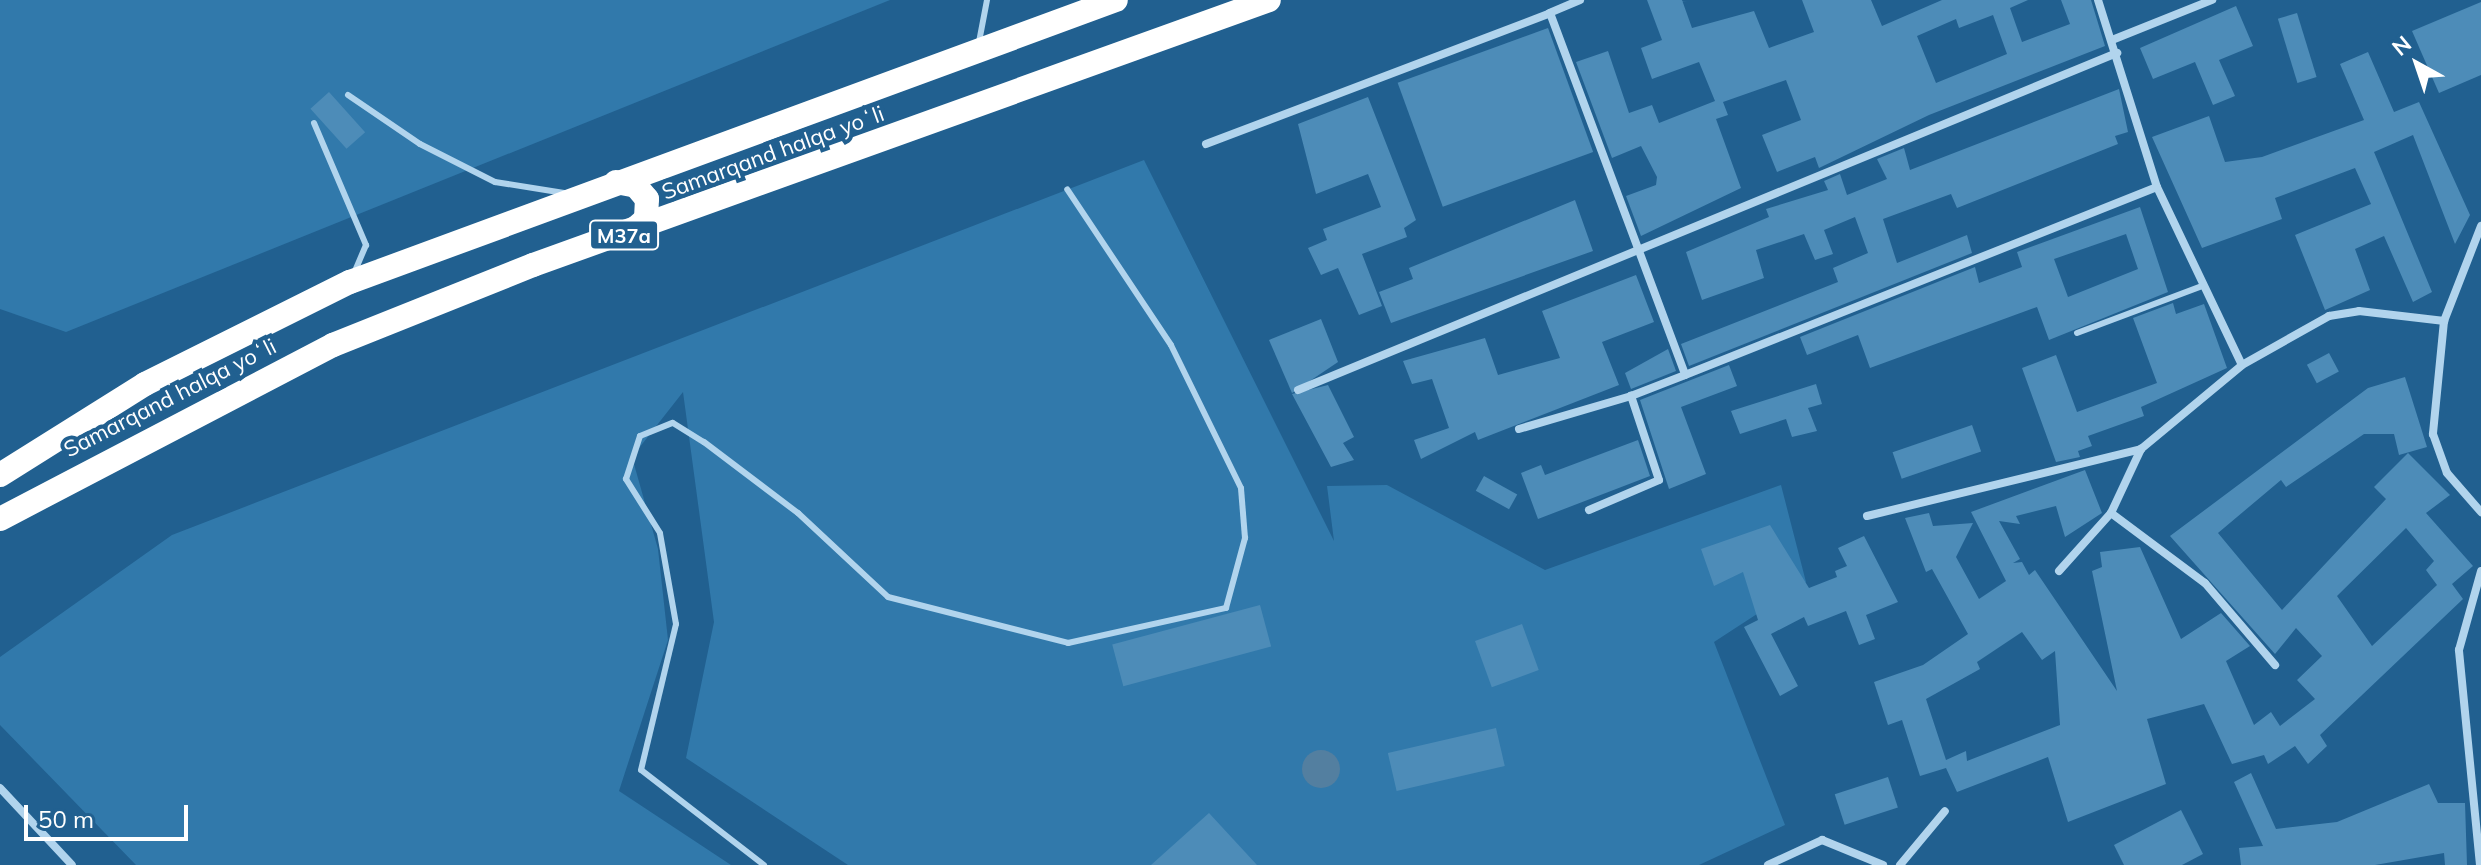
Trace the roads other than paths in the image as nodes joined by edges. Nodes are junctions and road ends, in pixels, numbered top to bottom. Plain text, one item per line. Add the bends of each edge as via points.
1 (987, 0) edge
2 (1116, 0) edge
3 (1269, 0) edge
4 (1580, 0) edge
5 (2098, 0) edge
6 (2212, 0) edge
7 (1550, 13) junction
8 (2112, 40) junction
9 (974, 52) junction
10 (2117, 53) junction
11 (348, 95) dead end
12 (314, 123) dead end
13 (1206, 144) dead end
14 (616, 182) junction
15 (2157, 187) junction
16 (1067, 189) dead end
17 (576, 195) junction
18 (2481, 226) edge
19 (628, 234) junction
20 (1635, 252) junction
21 (350, 282) junction
22 (2202, 286) junction
23 (2444, 321) junction
24 (2077, 333) dead end
25 (2242, 365) junction
26 (1685, 375) junction
27 (1298, 390) dead end
28 (1631, 396) junction
29 (1519, 429) dead end
30 (2141, 449) junction
31 (0, 475) edge
32 (1589, 510) dead end
33 (2481, 512) edge
34 (2111, 513) junction
35 (1867, 516) dead end
36 (0, 519) edge
37 (2059, 571) dead end
38 (2481, 571) edge
39 (2275, 665) dead end
40 (0, 788) edge
41 (1945, 811) dead end
42 (72, 865) edge
43 (764, 865) edge
44 (1768, 865) edge
45 (1883, 865) edge
46 (1900, 865) edge
47 (2480, 865) edge

1 - 9 lane via 986,30
2 - 9 highway, Samarqand halqa yoʻli / M37a
3 - 19 highway, Samarqand halqa yoʻli / M37a
4 - 7 street
5 - 8 street
6 - 8 street
7 - 13 street
7 - 20 street
8 - 10 street
9 - 14 highway, Samarqand halqa yoʻli / M37a
10 - 15 street
10 - 20 street
11 - 17 lane via 420,144 495,182
12 - 21 lane via 366,245
14 - 17 highway, Samarqand halqa yoʻli / M37a
14 - 19 highway via 636,186 647,199 646,219
15 - 22 street
15 - 26 street
16 - 43 lane via 1171,345 1241,488 1245,538 1226,608 1068,643 888,597 798,513 704,442 673,423 640,436 626,479 660,533 676,624 641,770
17 - 21 highway, Samarqand halqa yoʻli / M37a
18 - 23 street
19 - 36 highway, Samarqand halqa yoʻli / M37a via 333,345
20 - 26 street
20 - 27 street
21 - 31 highway, Samarqand halqa yoʻli / M37a via 145,384
22 - 24 lane
22 - 25 street
23 - 25 street via 2359,311 2329,316 2282,336
23 - 33 street via 2433,434 2447,473
25 - 30 street
26 - 28 street
28 - 29 street
28 - 32 street via 1659,480
30 - 34 street
30 - 35 street
34 - 37 street
34 - 39 street via 2205,583
38 - 47 street via 2459,650
40 - 42 street
41 - 46 street
44 - 45 street via 1822,840

